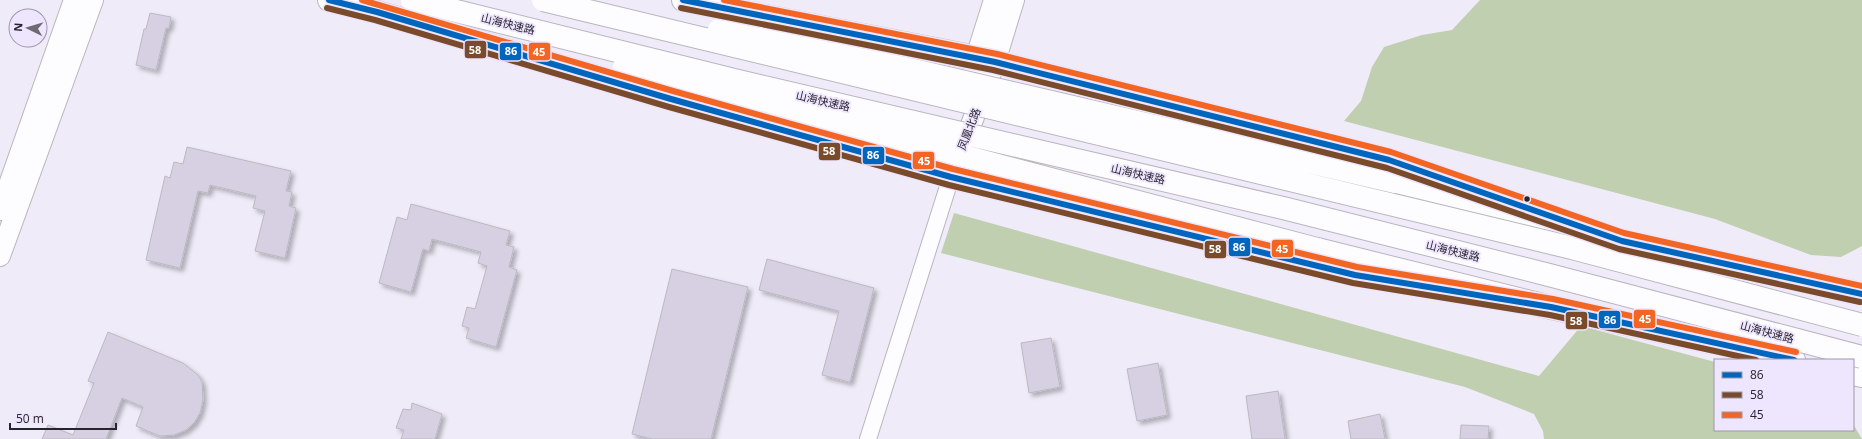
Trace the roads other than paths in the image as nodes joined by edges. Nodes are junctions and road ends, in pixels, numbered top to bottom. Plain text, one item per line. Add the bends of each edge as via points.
1 (74, 0) edge
2 (93, 0) edge
3 (329, 0) edge
4 (403, 0) edge
5 (412, 0) edge
6 (543, 0) edge
7 (683, 0) edge
8 (994, 0) edge
9 (1014, 0) edge
10 (590, 12) junction
11 (985, 59) junction
12 (951, 177) junction
13 (0, 210) edge
14 (1622, 241) junction
15 (0, 256) edge
16 (1862, 294) edge
17 (1551, 307) junction
18 (1862, 325) edge
19 (1862, 357) edge
20 (1789, 359) edge
21 (880, 399) junction
22 (862, 439) edge
23 (868, 439) edge

1 - 13 street
2 - 15 street
3 - 12 main road
4 - 17 main road, bridge via 648,74 1317,249
5 - 19 main road, 山海快速路, bridge via 738,81 1283,208
6 - 10 main road, bridge
7 - 11 main road
8 - 11 street, 凤凰北路
9 - 11 street, 凤凰北路
10 - 14 main road, bridge via 776,38 1395,182
10 - 18 main road, bridge via 1572,248
11 - 12 street, 凤凰北路
11 - 14 main road via 1389,160
12 - 17 main road via 1355,275
12 - 21 street
14 - 16 main road
17 - 20 main road
21 - 22 street
21 - 23 street

